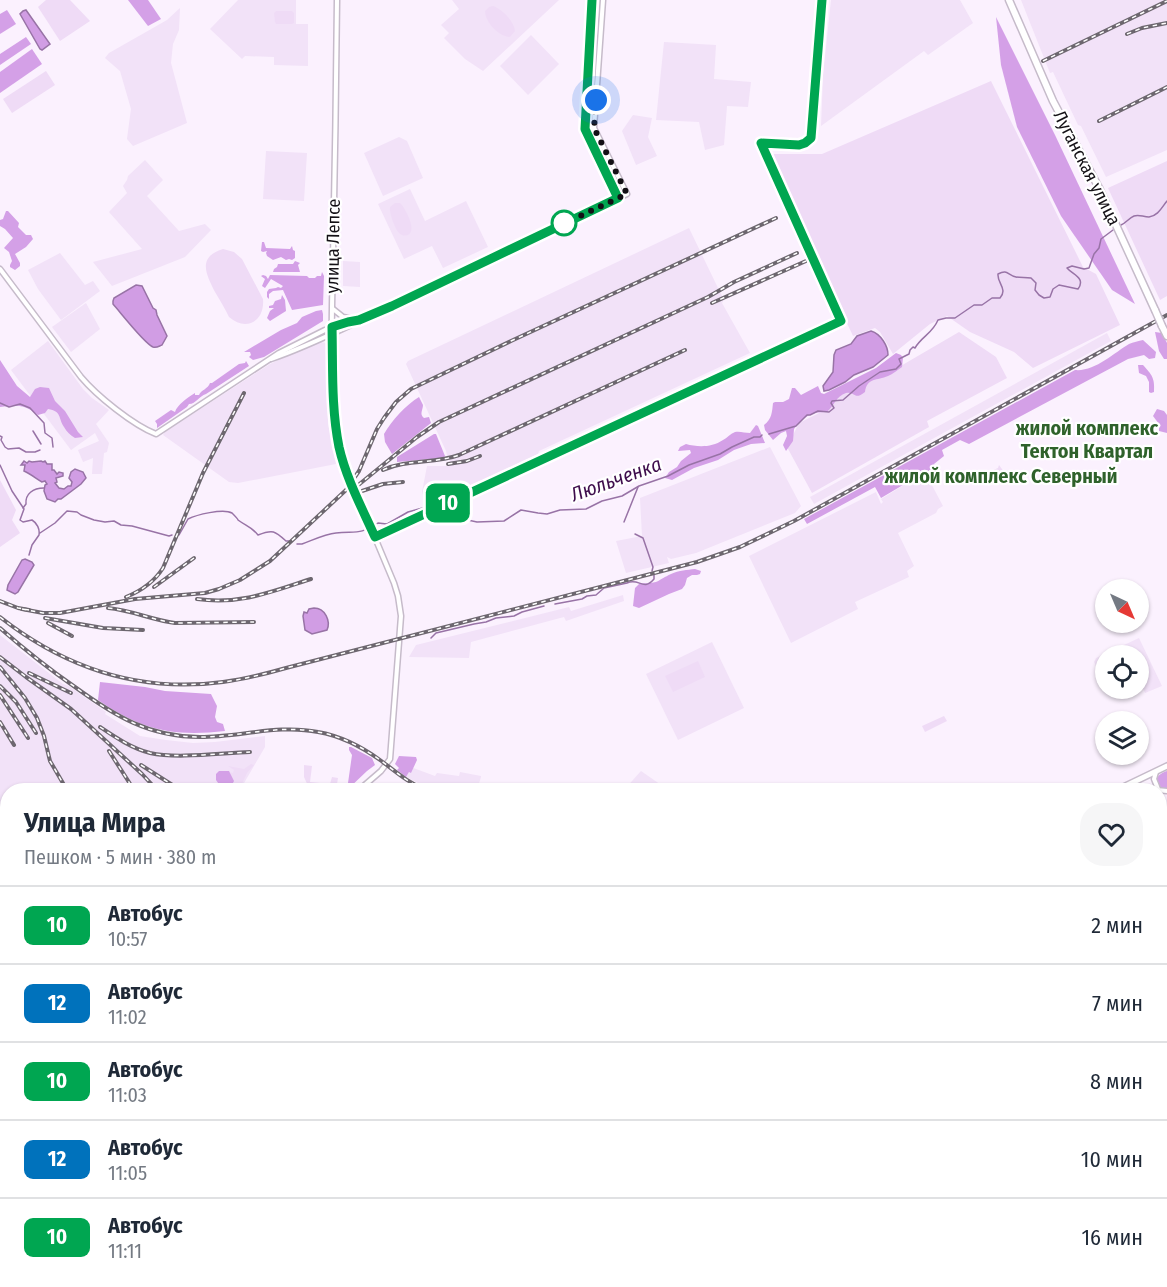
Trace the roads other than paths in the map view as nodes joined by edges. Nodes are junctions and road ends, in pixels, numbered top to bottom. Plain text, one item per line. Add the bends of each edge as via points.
1 (338, 0) edge
2 (592, 0) edge
3 (603, 0) edge
4 (1009, 0) edge
5 (618, 198) junction
6 (0, 269) edge
7 (332, 308) junction
8 (359, 320) junction
9 (332, 327) junction
10 (333, 334) junction
11 (1167, 336) edge
12 (271, 359) junction
13 (1167, 766) edge
14 (1156, 772) junction
15 (367, 783) edge
16 (1132, 783) edge
17 (1156, 783) edge

1 - 7 street, улица Лепсе
2 - 5 street via 585,129
3 - 5 street via 594,128 627,194
4 - 11 highway, Луганская улица, bridge via 1053,101 1099,188
5 - 8 street
6 - 12 street via 91,389 156,434
7 - 8 street via 343,317
7 - 9 street, улица Лепсе
8 - 9 street
8 - 10 street
9 - 10 street, улица Лепсе
9 - 12 street
10 - 12 street
10 - 15 street, улица Лепсе via 339,447 398,596 401,616 390,759
13 - 14 main road
14 - 16 main road
14 - 17 street

